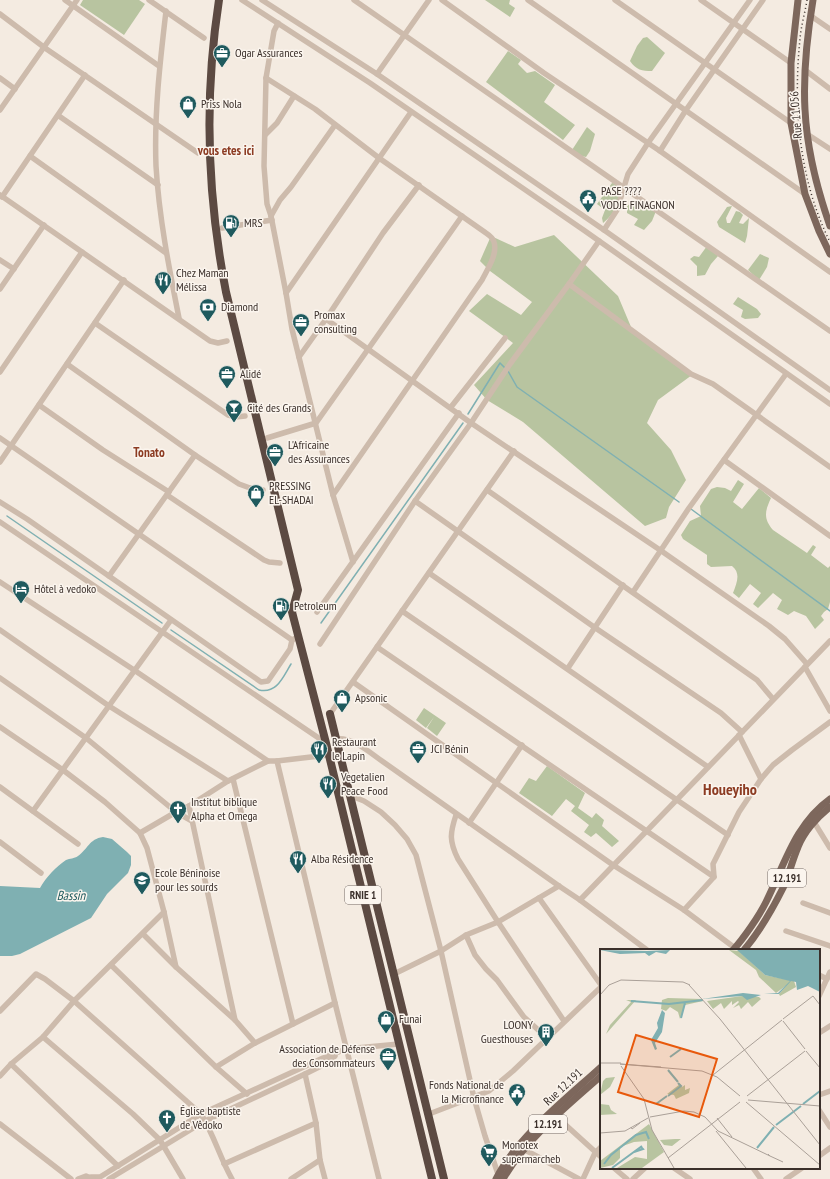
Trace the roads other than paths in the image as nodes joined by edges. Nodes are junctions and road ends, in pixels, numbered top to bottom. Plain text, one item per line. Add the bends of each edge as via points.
1 (65, 0) edge
2 (77, 0) edge
3 (149, 0) edge
4 (219, 0) edge
5 (242, 0) edge
6 (262, 0) edge
7 (354, 0) edge
8 (429, 0) edge
9 (442, 0) edge
10 (528, 0) edge
11 (615, 0) edge
12 (701, 0) edge
13 (750, 0) edge
14 (764, 0) edge
15 (798, 0) edge
16 (813, 0) edge
17 (73, 6) junction
18 (166, 11) junction
19 (0, 14) edge
20 (811, 16) junction
21 (278, 23) junction
22 (734, 23) junction
23 (743, 29) junction
24 (830, 29) edge
25 (404, 36) junction
26 (204, 38) dead end
27 (45, 48) junction
28 (705, 63) junction
29 (791, 63) junction
30 (159, 66) junction
31 (715, 69) junction
32 (805, 70) junction
33 (377, 74) junction
34 (85, 76) junction
35 (0, 78) edge
36 (266, 78) junction
37 (15, 89) junction
38 (830, 89) edge
39 (294, 96) junction
40 (676, 104) junction
41 (0, 110) edge
42 (686, 110) junction
43 (411, 112) junction
44 (59, 116) junction
45 (791, 123) junction
46 (157, 124) junction
47 (335, 125) junction
48 (807, 134) junction
49 (265, 135) junction
50 (648, 143) junction
51 (830, 149) edge
52 (660, 151) junction
53 (198, 153) dead end
54 (30, 156) junction
55 (379, 158) junction
56 (158, 185) junction
57 (418, 185) junction
58 (623, 188) junction
59 (805, 194) junction
60 (1, 196) edge
61 (823, 207) junction
62 (830, 212) edge
63 (462, 216) junction
64 (272, 218) junction
65 (44, 226) junction
66 (830, 226) edge
67 (222, 228) dead end
68 (604, 230) junction
69 (599, 241) junction
70 (82, 252) junction
71 (166, 252) junction
72 (830, 254) edge
73 (0, 260) edge
74 (14, 269) junction
75 (830, 272) edge
76 (124, 280) junction
77 (569, 284) junction
78 (0, 289) edge
79 (286, 293) junction
80 (179, 318) junction
81 (326, 319) junction
82 (95, 323) junction
83 (830, 331) edge
84 (505, 338) dead end
85 (227, 341) dead end
86 (369, 349) junction
87 (299, 357) junction
88 (67, 364) junction
89 (0, 372) edge
90 (786, 374) junction
91 (413, 380) junction
92 (830, 390) edge
93 (830, 404) edge
94 (39, 405) junction
95 (451, 407) junction
96 (459, 413) junction
97 (756, 415) junction
98 (246, 416) dead end
99 (316, 423) junction
100 (471, 423) junction
101 (0, 438) edge
102 (267, 438) dead end
103 (11, 446) junction
104 (514, 451) junction
105 (195, 455) junction
106 (724, 460) junction
107 (0, 462) edge
108 (830, 467) edge
109 (263, 490) dead end
110 (487, 490) junction
111 (168, 494) junction
112 (333, 495) junction
113 (415, 501) junction
114 (2, 504) edge
115 (0, 511) edge
116 (0, 522) edge
117 (458, 532) junction
118 (139, 534) junction
119 (830, 536) edge
120 (660, 550) junction
121 (353, 562) junction
122 (280, 563) dead end
123 (429, 573) junction
124 (109, 576) junction
125 (0, 582) edge
126 (623, 585) junction
127 (633, 592) junction
128 (402, 611) junction
129 (317, 612) dead end
130 (171, 620) junction
131 (594, 627) junction
132 (0, 630) edge
133 (162, 633) junction
134 (295, 638) junction
135 (830, 641) edge
136 (320, 644) dead end
137 (377, 647) junction
138 (806, 666) junction
139 (568, 668) junction
140 (134, 670) junction
141 (0, 678) edge
142 (353, 682) junction
143 (774, 699) junction
144 (109, 706) junction
145 (830, 711) edge
146 (330, 714) joint
147 (830, 722) edge
148 (0, 727) edge
149 (740, 733) junction
150 (86, 738) junction
151 (336, 739) junction
152 (326, 743) junction
153 (522, 745) junction
154 (328, 755) junction
155 (268, 761) junction
156 (277, 761) junction
157 (708, 767) junction
158 (62, 770) junction
159 (760, 779) junction
160 (231, 780) junction
161 (497, 783) junction
162 (0, 787) edge
163 (350, 795) junction
164 (830, 799) edge
165 (676, 800) junction
166 (189, 806) junction
167 (830, 807) edge
168 (33, 811) junction
169 (176, 812) junction
170 (456, 814) junction
171 (192, 821) junction
172 (814, 822) junction
173 (469, 824) junction
174 (646, 830) junction
175 (140, 834) junction
176 (728, 835) junction
177 (0, 842) edge
178 (78, 844) dead end
179 (830, 848) edge
180 (613, 865) junction
181 (41, 873) dead end
182 (714, 876) junction
183 (559, 886) junction
184 (539, 898) junction
185 (580, 900) junction
186 (803, 904) dead end
187 (684, 910) junction
188 (164, 912) junction
189 (830, 913) edge
190 (498, 922) junction
191 (786, 931) dead end
192 (143, 934) junction
193 (466, 935) junction
194 (830, 946) edge
195 (644, 949) edge
196 (734, 949) edge
197 (745, 949) edge
198 (441, 951) junction
199 (112, 965) junction
200 (176, 967) junction
201 (830, 972) edge
202 (394, 974) junction
203 (820, 976) edge
204 (827, 979) junction
205 (600, 985) edge
206 (600, 987) edge
207 (820, 994) edge
208 (74, 1001) junction
209 (335, 1003) junction
210 (0, 1011) edge
211 (235, 1020) junction
212 (564, 1021) junction
213 (293, 1024) junction
214 (830, 1026) edge
215 (820, 1032) edge
216 (43, 1037) junction
217 (548, 1038) junction
218 (255, 1043) junction
219 (399, 1044) junction
220 (346, 1048) junction
221 (339, 1052) junction
222 (11, 1064) junction
223 (216, 1067) junction
224 (600, 1068) edge
225 (305, 1074) junction
226 (0, 1076) edge
227 (600, 1077) edge
228 (830, 1091) edge
229 (247, 1094) junction
230 (820, 1095) edge
231 (474, 1098) junction
232 (569, 1105) junction
233 (820, 1112) edge
234 (201, 1114) junction
235 (428, 1114) junction
236 (558, 1118) junction
237 (205, 1121) junction
238 (316, 1123) junction
239 (0, 1124) edge
240 (830, 1127) edge
241 (160, 1140) junction
242 (164, 1147) junction
243 (600, 1148) edge
244 (830, 1148) edge
245 (527, 1150) junction
246 (595, 1153) junction
247 (820, 1155) edge
248 (600, 1156) edge
249 (320, 1160) junction
250 (224, 1164) junction
251 (118, 1166) junction
252 (615, 1169) edge
253 (644, 1169) edge
254 (675, 1169) edge
255 (754, 1169) edge
256 (801, 1169) edge
257 (66, 1174) junction
258 (499, 1177) edge
259 (92, 1178) edge
260 (71, 1179) edge
261 (78, 1179) edge
262 (109, 1179) edge
263 (182, 1179) edge
264 (232, 1179) edge
265 (292, 1179) edge
266 (325, 1179) edge
267 (379, 1179) edge
268 (432, 1179) edge
269 (444, 1179) edge
270 (507, 1179) edge
271 (578, 1179) edge
272 (583, 1179) edge
273 (627, 1179) edge
274 (633, 1179) edge
275 (690, 1179) edge
276 (761, 1179) edge
277 (786, 1179) edge

1 - 17 street
2 - 17 street
3 - 18 street
4 - 134 highway, RNIE 1 via 212,50 209,105 215,230 226,292 298,590 292,612
5 - 21 street
6 - 33 street
7 - 25 street
8 - 25 street
9 - 50 street
10 - 40 street
11 - 28 street
12 - 22 street
13 - 22 street
14 - 23 street
15 - 29 main road
16 - 20 main road, Rue 11.056
17 - 27 street
17 - 30 street
18 - 26 street
18 - 30 street
19 - 27 street
20 - 24 street
20 - 32 main road, Rue 11.056
21 - 36 street via 274,30
21 - 43 street
22 - 23 street
22 - 28 street
23 - 29 street
23 - 31 street
25 - 33 street
25 - 58 street
27 - 34 street
27 - 37 street
28 - 31 street
28 - 40 street
29 - 45 main road
30 - 46 street
31 - 42 street
31 - 45 street
32 - 38 street
32 - 48 main road, Rue 11.056
33 - 68 street
34 - 44 street
34 - 46 street
35 - 37 street
36 - 39 street
36 - 49 street
37 - 41 street
39 - 47 street
39 - 49 street via 277,123
40 - 42 street
40 - 50 street
42 - 52 street
42 - 59 street
43 - 55 street
43 - 69 street
44 - 54 street
44 - 56 street
45 - 59 main road
46 - 53 street
46 - 56 street
47 - 55 street
47 - 64 street via 280,200
48 - 51 street
48 - 61 main road, Rue 11.056
49 - 64 street via 267,204
50 - 52 street
50 - 58 street via 628,174
52 - 75 street
54 - 60 street
54 - 71 street
55 - 57 street
55 - 79 street
56 - 71 street
57 - 63 street
57 - 81 street
58 - 68 street via 622,200
58 - 83 street
59 - 72 main road
60 - 65 street
61 - 62 street
61 - 66 main road, Rue 11.056
63 - 86 street
63 - 91 street via 492,238 495,250 482,280
64 - 67 street
64 - 79 street
65 - 70 street
65 - 74 street
68 - 92 street
69 - 77 street
69 - 90 street
70 - 76 street
70 - 89 street
71 - 80 street
73 - 74 street
74 - 78 street
76 - 80 street
76 - 82 street
77 - 97 street via 687,371 712,384
77 - 100 street via 510,364
79 - 87 street
80 - 85 street via 210,341
81 - 86 street
81 - 87 street
82 - 88 street
82 - 98 street via 228,415
84 - 95 street
86 - 91 street
86 - 99 street
87 - 99 street
88 - 94 street
88 - 105 street
90 - 93 street
90 - 97 street
91 - 95 street
91 - 112 street
94 - 103 street
94 - 111 street
95 - 96 street
96 - 100 street
96 - 121 street
97 - 106 street
97 - 108 street
99 - 102 street
99 - 112 street
100 - 104 street
100 - 113 street
101 - 103 street
103 - 107 street
103 - 118 street
104 - 110 street
104 - 120 street
105 - 109 street via 240,484
105 - 111 street
106 - 119 street
106 - 120 street
110 - 117 street
110 - 126 street
111 - 118 street
111 - 122 street via 264,560
112 - 121 street
113 - 117 street
113 - 136 street
114 - 115 street
114 - 124 street
116 - 133 street
117 - 123 street
117 - 131 street
118 - 124 street
118 - 134 street
120 - 127 street
120 - 138 street via 769,626 785,639
121 - 129 street
123 - 128 street
123 - 139 street
124 - 130 street
125 - 140 street
126 - 127 street
126 - 131 street
127 - 143 street via 757,680
128 - 137 street
128 - 165 street
130 - 133 street
130 - 134 street via 261,682 268,682
131 - 139 street
131 - 149 street via 721,713
132 - 144 street
133 - 140 street
133 - 152 street
134 - 152 highway, RNIE 1
135 - 138 street
137 - 142 street
137 - 153 street
138 - 143 street
138 - 145 street
139 - 157 street
140 - 144 street
140 - 155 street
141 - 150 street
142 - 146 street
142 - 161 street
143 - 149 street
144 - 150 street
144 - 160 street
146 - 151 highway, RNIE 1
147 - 159 street via 773,765
148 - 158 street
149 - 157 street
149 - 159 street
150 - 158 street
150 - 169 street
151 - 163 highway, RNIE 1
151 - 170 street via 343,738 354,743
152 - 154 highway, RNIE 1
153 - 161 street
153 - 174 street
154 - 156 street
154 - 219 highway, RNIE 1
155 - 156 street
155 - 160 street
156 - 209 street
157 - 165 street
158 - 168 street
158 - 175 street via 105,802
159 - 176 street
160 - 166 street
160 - 213 street
161 - 173 street
161 - 180 street
162 - 168 street
163 - 198 street via 381,812 395,825 412,848
163 - 202 highway, RNIE 1
164 - 196 main road via 815,812 793,842 765,904
165 - 174 street
165 - 176 street
166 - 169 street
166 - 171 street
167 - 172 main road, 12.191
168 - 178 street
169 - 171 street
169 - 175 street
170 - 173 street
170 - 190 street via 451,837 452,847
171 - 211 street
172 - 179 street
172 - 197 main road, 12.191 via 798,846 783,887 767,918
173 - 183 street
174 - 180 street
174 - 182 street
175 - 188 street via 147,848
176 - 182 street via 713,864
177 - 181 street
180 - 185 street
180 - 187 street
182 - 187 street
183 - 184 street
183 - 185 street
184 - 190 street
184 - 205 street
185 - 195 street
186 - 189 street
187 - 196 street
188 - 192 street
188 - 200 street
190 - 193 street
190 - 212 street
191 - 194 street
192 - 199 street
192 - 200 street
193 - 198 street
193 - 217 street via 475,955 524,1017
198 - 202 street
198 - 231 street
199 - 208 street
199 - 223 street
200 - 211 street
201 - 204 street
202 - 235 highway, RNIE 1
203 - 204 street
204 - 207 street
206 - 212 street
208 - 210 street via 36,974
208 - 216 street
208 - 234 street
209 - 213 street
209 - 220 street
211 - 218 street
212 - 217 street
213 - 218 street
214 - 215 street
216 - 222 street
216 - 241 street
217 - 231 street via 501,1082
218 - 223 street
219 - 220 street
219 - 268 highway, RNIE 1
220 - 221 street
220 - 267 street
221 - 225 street via 325,1064
221 - 229 street
222 - 226 street
222 - 251 street
223 - 229 street
224 - 258 main road, Rue 12.191 via 526,1137 514,1151
225 - 237 street
225 - 238 street
227 - 232 main road, Rue 12.191 / 12.191
228 - 230 street
229 - 234 street
231 - 235 street
231 - 258 street
232 - 236 street
232 - 258 main road, Rue 12.191 / 12.191 via 538,1134
233 - 240 street
234 - 237 street
234 - 241 street
235 - 269 highway, RNIE 1
236 - 245 street
236 - 246 street
237 - 242 street
237 - 250 street
238 - 249 street
238 - 250 street
239 - 257 street
241 - 242 street
241 - 251 street
242 - 262 street
242 - 263 street
243 - 246 street
244 - 247 street
245 - 270 street
245 - 271 street
246 - 248 street
246 - 272 street
249 - 265 street
249 - 266 street
250 - 264 street
251 - 259 street via 100,1177
252 - 273 street
253 - 274 street
254 - 275 street
255 - 276 street
256 - 277 street
257 - 260 street
257 - 261 street
259 - 261 street

